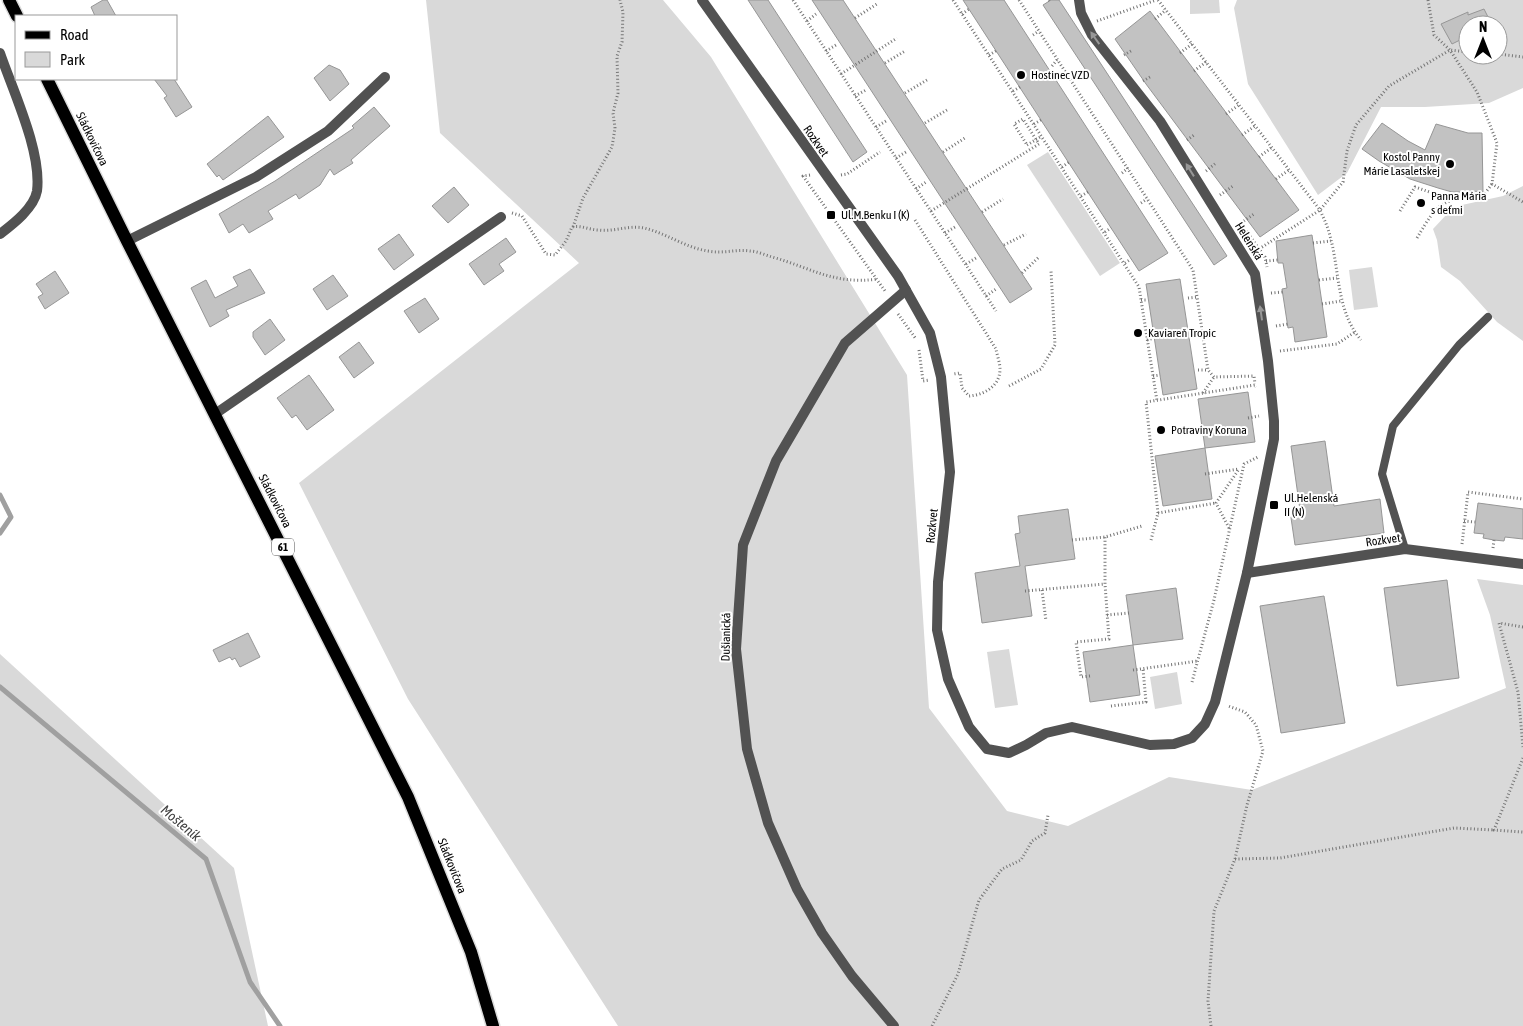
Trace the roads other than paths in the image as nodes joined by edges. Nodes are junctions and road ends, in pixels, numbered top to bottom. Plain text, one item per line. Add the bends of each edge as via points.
1 (9, 0) edge
2 (702, 0) edge
3 (1079, 0) edge
4 (16, 15) edge
5 (0, 53) edge
6 (385, 77) dead end
7 (48, 80) edge
8 (501, 217) road end
9 (0, 234) edge
10 (127, 241) junction
11 (906, 290) junction
12 (1488, 317) dead end
13 (215, 414) junction
14 (1405, 549) junction
15 (1523, 564) edge
16 (1247, 573) junction
17 (1240, 595) joint
18 (493, 1026) edge
19 (894, 1026) edge

1 - 4 main road
2 - 11 street, Rozkvet
16 -> 3 street, Helenská via 1274,439 1268,362 1255,274 1160,121 1092,35 1081,13
5 - 9 street via 36,156 37,192 21,218
6 - 10 street via 328,131 256,177
7 - 10 main road, Sládkovičova / 61
8 - 13 street
10 - 13 main road, Sládkovičova / 61
11 - 17 street, Rozkvet via 930,333 941,377 950,472 938,582 937,630 948,679 969,727 987,749 1009,753 1046,733 1072,727 1150,745 1174,744 1192,738 1205,724 1215,702
11 - 19 street, Dušianická via 845,343 776,461 743,545 736,649 747,749 768,823 797,889 822,933 852,976
12 - 14 lane via 1459,345 1393,426 1382,474
13 - 18 main road, Sládkovičova / 61 via 408,797 471,952
14 - 15 street, Rozkvet
14 - 16 street, Rozkvet
16 - 17 street, Helenská

